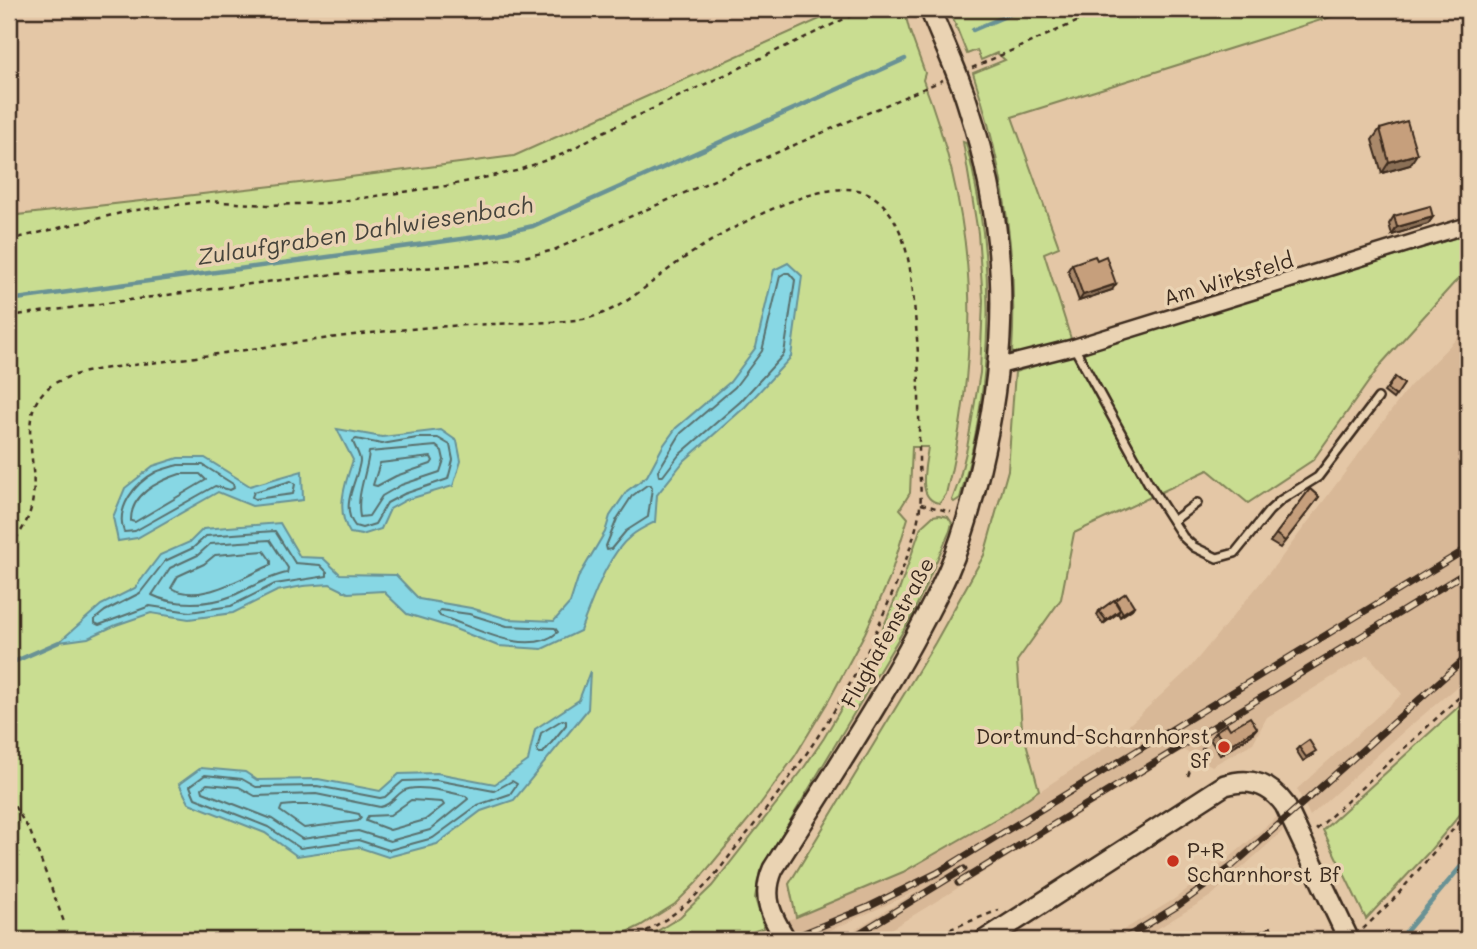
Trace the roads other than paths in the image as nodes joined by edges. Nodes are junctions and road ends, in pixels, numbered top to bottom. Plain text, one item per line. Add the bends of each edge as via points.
1 (925, 13) edge
2 (1468, 225) edge
3 (1074, 348) junction
4 (999, 366) junction
5 (1378, 398) dead end
6 (1197, 503) dead end
7 (1173, 521) junction
8 (1348, 939) edge
9 (786, 940) edge
10 (985, 940) edge

1 - 4 main road, Flughafenstraße via 957,74 995,211 1002,281
2 - 3 street, Am Wirksfeld
3 - 4 street, Am Wirksfeld
3 - 7 lane
4 - 9 main road, Flughafenstraße via 967,516 942,585 905,656 773,869 766,894 768,908
5 - 7 lane via 1318,477 1275,505 1235,553 1217,558 1194,547
6 - 7 lane
8 - 10 main road via 1278,795 1258,782 1234,782

